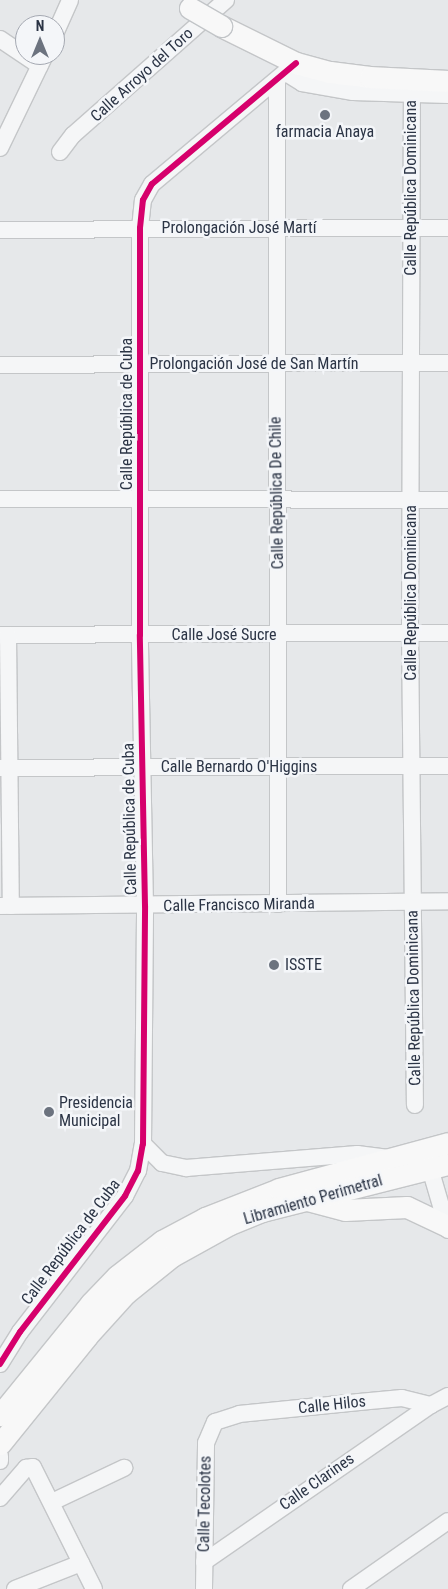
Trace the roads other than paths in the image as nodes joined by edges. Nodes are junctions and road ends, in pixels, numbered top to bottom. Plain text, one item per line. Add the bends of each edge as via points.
1 (70, 0) edge
2 (226, 0) edge
3 (184, 4) edge
4 (63, 15) edge
5 (0, 39) edge
6 (15, 47) edge
7 (41, 65) edge
8 (286, 73) junction
9 (448, 81) edge
10 (412, 88) junction
11 (448, 95) edge
12 (0, 148) edge
13 (60, 152) dead end
14 (410, 226) junction
15 (140, 228) junction
16 (276, 228) junction
17 (448, 228) edge
18 (0, 230) edge
19 (276, 363) junction
20 (448, 363) edge
21 (140, 364) junction
22 (412, 364) junction
23 (0, 366) edge
24 (140, 498) junction
25 (277, 498) junction
26 (0, 499) edge
27 (448, 500) edge
28 (412, 501) junction
29 (410, 633) junction
30 (448, 634) edge
31 (4, 635) edge
32 (140, 635) junction
33 (278, 636) junction
34 (411, 765) junction
35 (448, 766) edge
36 (144, 767) junction
37 (4, 768) edge
38 (277, 768) junction
39 (448, 901) edge
40 (413, 902) junction
41 (278, 904) junction
42 (6, 906) edge
43 (145, 906) junction
44 (416, 1105) dead end
45 (448, 1143) edge
46 (143, 1144) junction
47 (390, 1159) junction
48 (434, 1160) edge
49 (304, 1199) junction
50 (447, 1225) edge
51 (0, 1364) edge
52 (448, 1396) edge
53 (431, 1405) junction
54 (0, 1415) edge
55 (215, 1422) joint
56 (0, 1444) edge
57 (0, 1456) edge
58 (0, 1461) edge
59 (124, 1468) dead end
60 (0, 1498) edge
61 (52, 1502) junction
62 (448, 1521) edge
63 (204, 1562) junction
64 (81, 1563) junction
65 (15, 1589) edge
66 (94, 1589) edge
67 (204, 1589) edge
68 (351, 1589) edge

1 - 4 street
2 - 13 street, Calle Arroyo del Toro via 73,136
3 - 8 main road, bridge via 221,26
5 - 6 street
7 - 12 street
8 - 10 main road via 346,74
8 - 15 street, Calle República de Cuba via 152,184 143,200
8 - 16 street, Calle República De Chile
9 - 10 main road
10 - 11 street
10 - 14 street, Calle República Dominicana
14 - 16 street, Prolongación José Martí
14 - 17 street, Prolongación José Martí
14 - 22 street, Calle República Dominicana
15 - 16 street, Prolongación José Martí
15 - 18 street, Prolongación José Martí
15 - 21 street, Calle República de Cuba
16 - 19 street, Calle República De Chile
19 - 21 street, Prolongación José de San Martín
19 - 22 street, Prolongación José de San Martín
19 - 25 street, Calle República De Chile
20 - 22 street, Prolongación José de San Martín
21 - 23 street, Prolongación José de San Martín
21 - 24 street, Calle República de Cuba
22 - 28 street, Calle República Dominicana
24 - 25 street
24 - 26 street
24 - 32 street, Calle República de Cuba
25 - 28 street
25 - 33 street, Calle República De Chile
27 - 28 street
28 - 29 street, Calle República Dominicana
29 - 30 street, Calle José Sucre
29 - 33 street, Calle José Sucre
29 - 34 street, Calle República Dominicana
31 - 32 street, Calle José Sucre
31 - 37 street
32 - 33 street, Calle José Sucre
32 - 36 street, Calle República de Cuba
33 - 38 street, Calle República De Chile
34 - 35 street, Calle Bernardo O'Higgins
34 - 38 street, Calle Bernardo O'Higgins
34 - 40 street, Calle República Dominicana
36 - 37 street, Calle Bernardo O'Higgins
36 - 38 street, Calle Bernardo O'Higgins
36 - 43 street, Calle República de Cuba
37 - 42 street
38 - 41 street, Calle República De Chile
39 - 40 street, Calle Francisco Miranda
40 - 41 street, Calle Francisco Miranda
40 - 44 street, Calle República Dominicana
41 - 43 street, Calle Francisco Miranda
42 - 43 street, Calle Francisco Miranda
43 - 46 street, Calle República de Cuba
45 - 48 main road, Libramiento Perimetral
46 - 47 street via 162,1163 186,1168 357,1154
46 - 51 street, Calle República de Cuba via 138,1171 125,1196 20,1332
47 - 48 main road, Libramiento Perimetral
47 - 54 main road, Libramiento Perimetral via 240,1202 162,1241 124,1270 91,1303
48 - 49 main road, Libramiento Perimetral
48 - 50 street
49 - 50 main road via 345,1210 407,1207
49 - 56 main road, Libramiento Perimetral via 230,1224 151,1271 87,1336
52 - 53 street
53 - 55 street, Calle Hilos via 402,1398 239,1414
53 - 63 street, Calle Clarines
55 - 63 street, Calle Tecolotes via 206,1443
57 - 58 street
59 - 61 street
60 - 61 street via 31,1466
61 - 64 street
62 - 68 street
63 - 67 street, Calle Tecolotes
64 - 65 street
64 - 66 street

